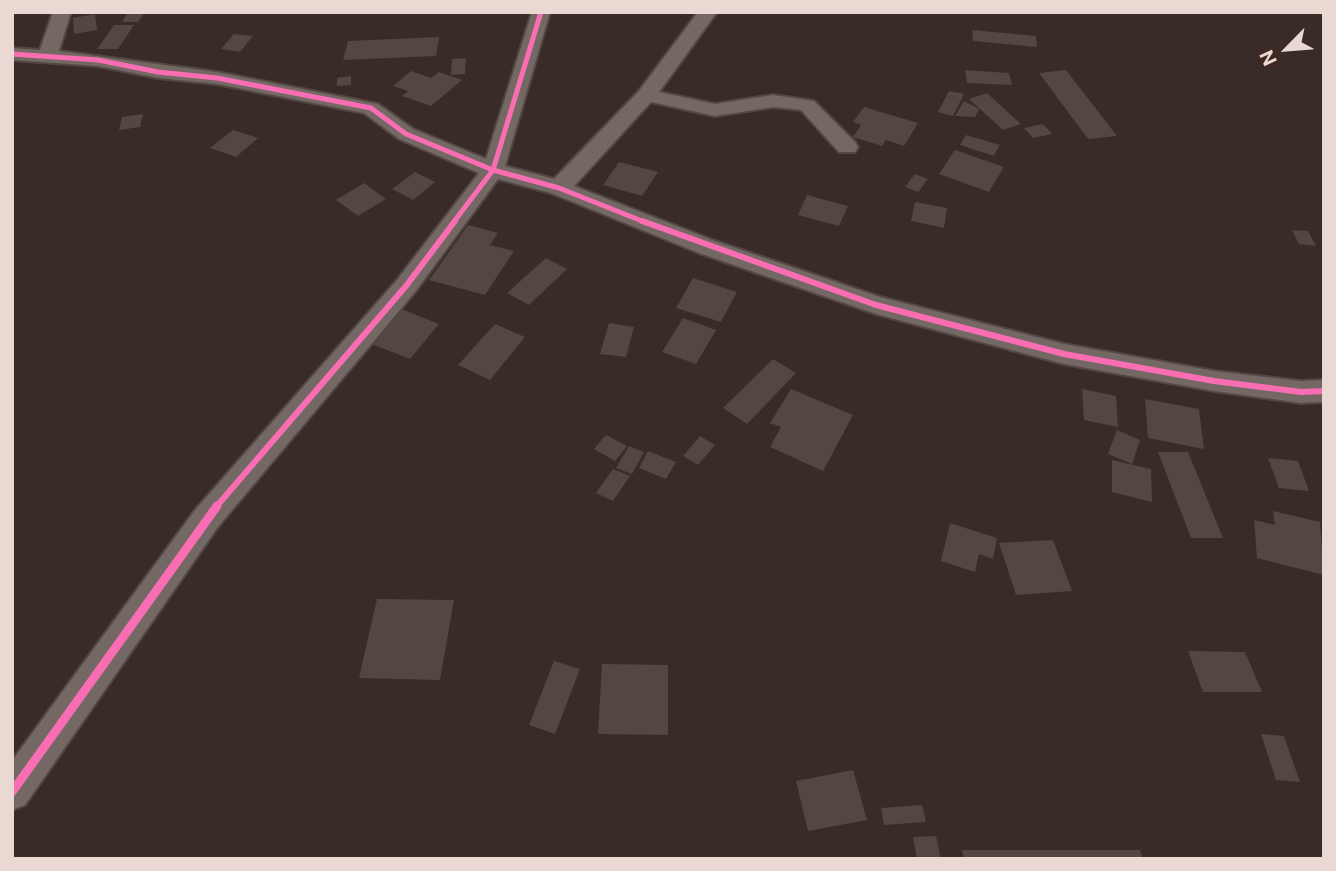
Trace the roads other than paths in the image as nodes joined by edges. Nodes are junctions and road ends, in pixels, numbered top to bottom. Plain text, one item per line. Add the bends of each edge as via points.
1 (62, 12) edge
2 (541, 12) edge
3 (708, 12) edge
4 (12, 54) edge
5 (48, 55) junction
6 (646, 95) junction
7 (847, 147) dead end
8 (493, 170) junction
9 (559, 188) junction
10 (1324, 391) edge
11 (12, 792) edge

1 - 5 street
2 - 8 street
3 - 6 street
4 - 5 street
5 - 8 street via 217,78 371,108 406,134
6 - 7 street via 715,110 773,101 807,104
6 - 9 street
8 - 9 street
8 - 11 street via 407,286 206,519
9 - 10 street via 707,247 903,312 1064,354 1214,381

